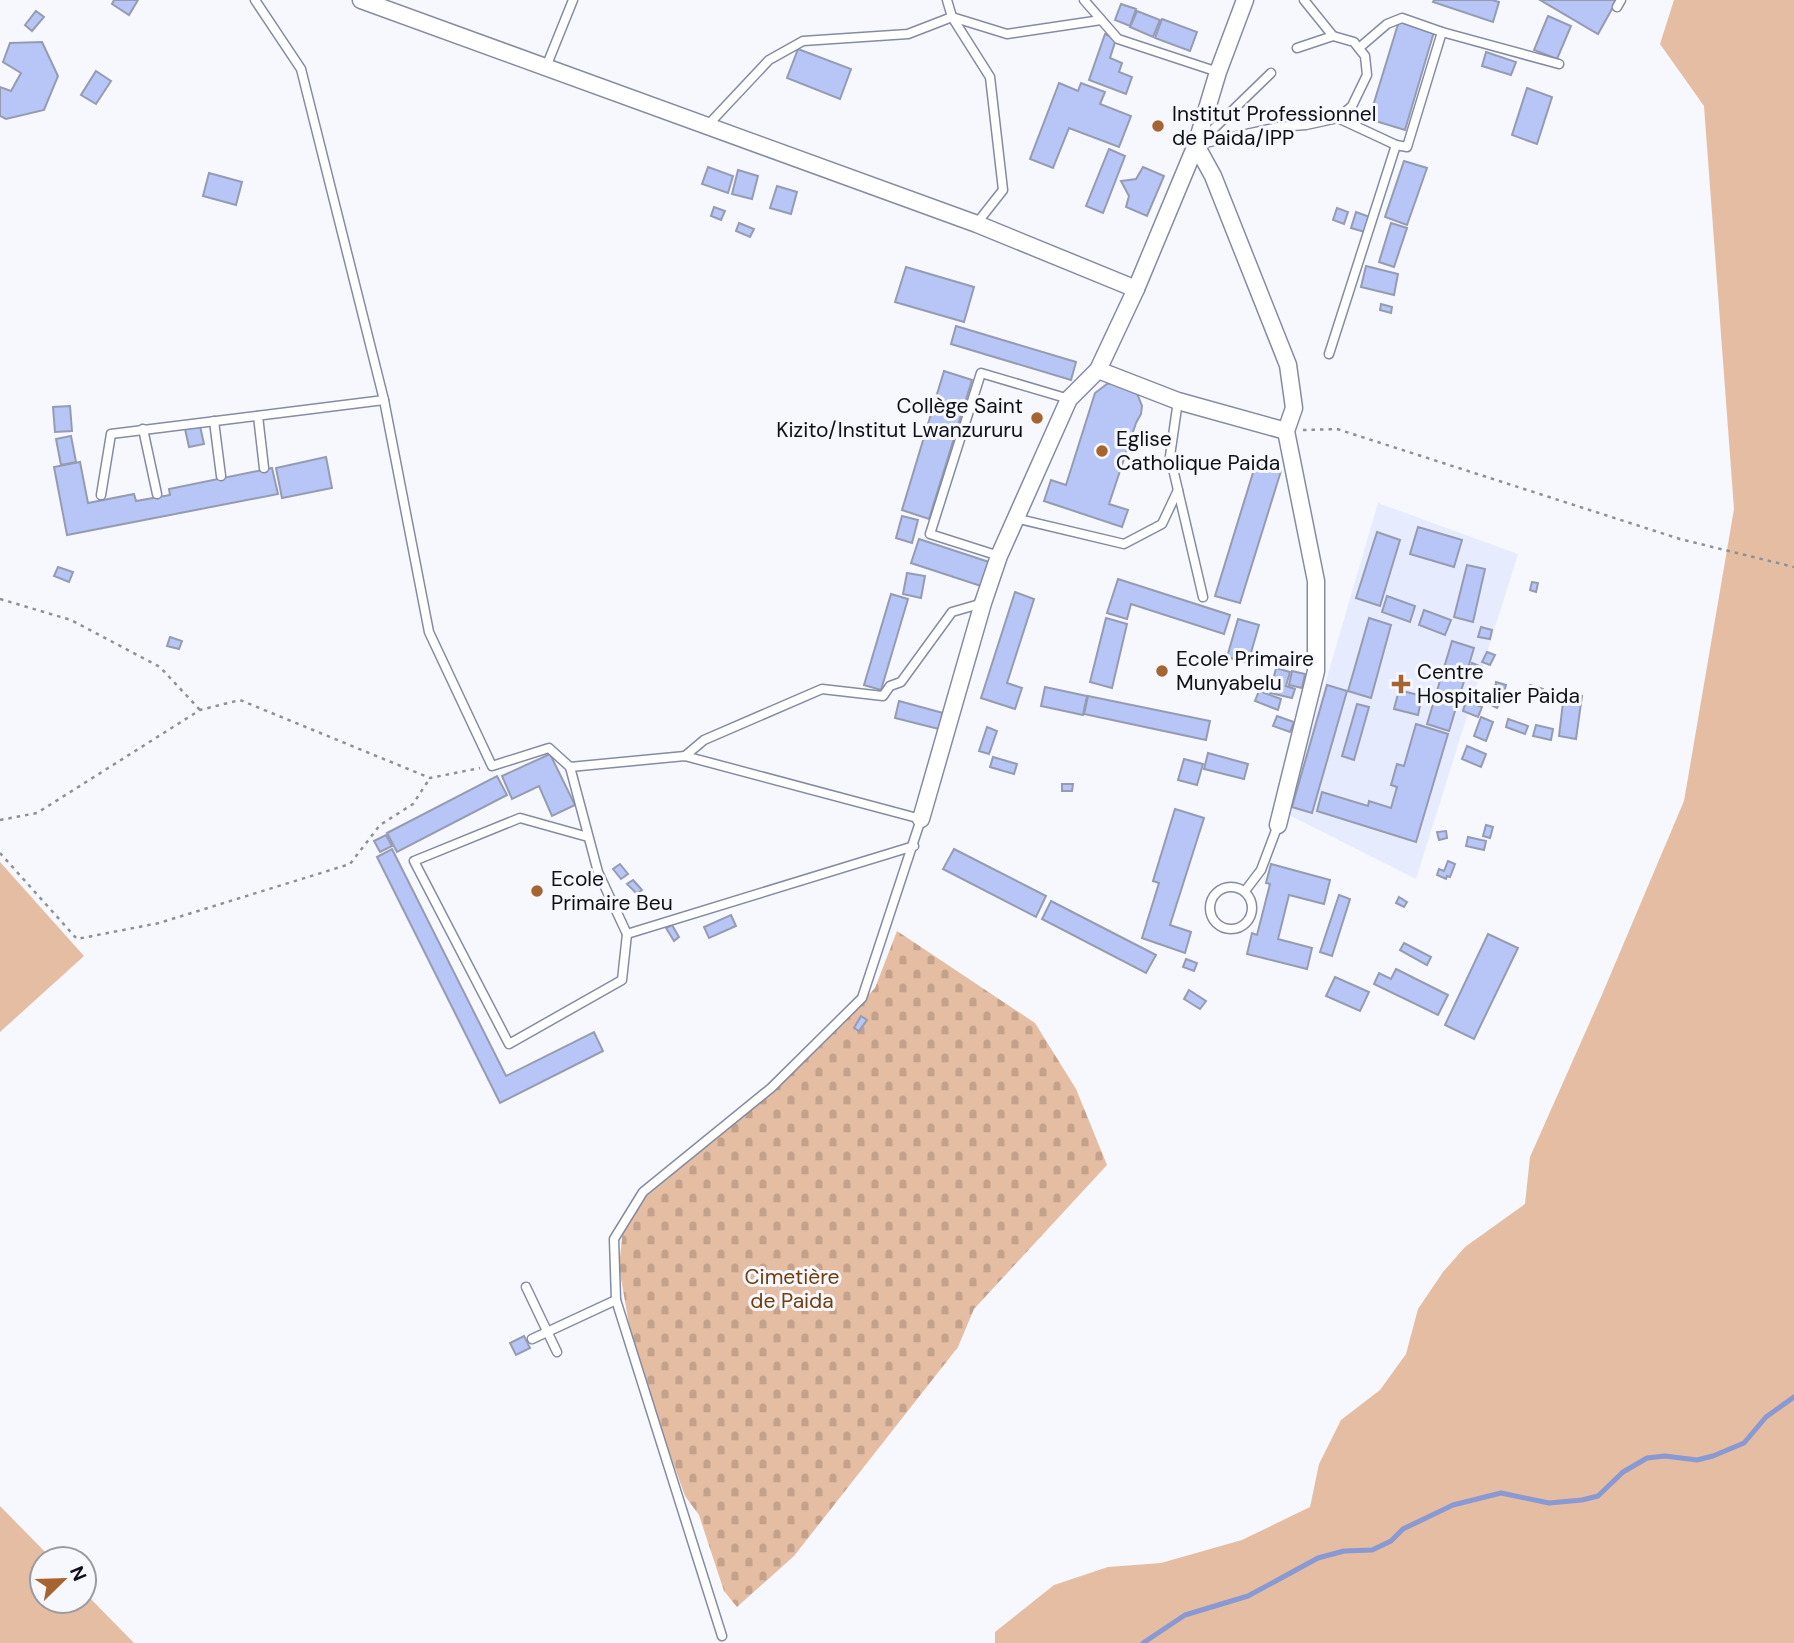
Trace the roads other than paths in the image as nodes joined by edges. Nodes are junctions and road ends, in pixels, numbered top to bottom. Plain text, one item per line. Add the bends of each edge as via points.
1 (255, 0) edge
2 (361, 0) edge
3 (573, 0) edge
4 (947, 0) edge
5 (1084, 0) edge
6 (1245, 0) edge
7 (1304, 0) edge
8 (952, 17) junction
9 (1101, 20) junction
10 (1442, 32) junction
11 (1333, 36) junction
12 (1297, 48) dead end
13 (1359, 48) junction
14 (1559, 64) dead end
15 (546, 67) junction
16 (1218, 72) junction
17 (1270, 73) dead end
18 (1338, 118) junction
19 (707, 126) junction
20 (1196, 145) junction
21 (1396, 145) junction
22 (976, 224) junction
23 (1136, 289) junction
24 (1329, 354) dead end
25 (1098, 370) junction
26 (1069, 399) junction
27 (384, 400) junction
28 (1178, 401) junction
29 (258, 416) junction
30 (214, 421) junction
31 (143, 429) junction
32 (1286, 431) junction
33 (264, 467) dead end
34 (221, 476) dead end
35 (1178, 490) junction
36 (157, 494) dead end
37 (102, 495) dead end
38 (1015, 517) junction
39 (999, 556) junction
40 (1203, 597) dead end
41 (983, 603) junction
42 (685, 756) junction
43 (570, 767) junction
44 (921, 819) junction
45 (1278, 825) joint
46 (588, 837) junction
47 (914, 846) junction
48 (1245, 891) junction
49 (627, 934) junction
50 (526, 1287) dead end
51 (616, 1300) junction
52 (548, 1332) junction
53 (532, 1339) dead end
54 (557, 1352) dead end
55 (722, 1636) dead end

1 - 27 lane via 302,69
2 - 15 street
3 - 15 lane
4 - 8 lane
5 - 9 lane
6 - 16 street
7 - 11 lane
8 - 9 lane via 1007,34
8 - 19 lane via 908,34 803,41 769,60
8 - 22 lane via 990,77 1003,190
9 - 16 lane via 1118,39
10 - 13 lane via 1402,18 1387,24
10 - 14 lane
10 - 21 lane via 1408,147
11 - 12 lane
11 - 13 lane
13 - 18 lane via 1367,75 1352,106
15 - 19 street
16 - 20 street
17 - 20 lane
18 - 20 lane
18 - 21 lane
19 - 22 street
20 - 23 street
20 - 32 street via 1213,176 1288,365 1294,408
21 - 24 lane
22 - 23 street
23 - 25 street
25 - 26 street
25 - 28 street
26 - 38 street
26 - 39 lane via 981,373 930,534
27 - 29 lane
27 - 43 lane via 429,632 492,766 549,748
28 - 32 street
28 - 35 lane via 1170,456
29 - 30 lane
29 - 33 lane
30 - 31 lane
30 - 34 lane
31 - 36 lane
31 - 37 lane via 111,433
32 - 45 street via 1316,581 1316,671
35 - 38 lane via 1162,524 1124,544
35 - 40 lane
38 - 39 street
39 - 41 street
41 - 42 lane via 952,612 901,682 890,686 883,696 822,689 704,740
41 - 44 street
42 - 43 lane
42 - 44 lane
43 - 46 lane
44 - 47 lane
45 - 48 lane via 1261,870
46 - 49 lane via 598,872
46 - 49 lane via 520,818 414,861 509,1044 622,980
47 - 49 lane
47 - 51 lane via 862,998 771,1088 643,1192 614,1239
48 - 48 lane via 1233,886 1220,889 1211,900 1210,913 1218,925 1230,929 1244,926 1252,915 1252,902
50 - 52 lane
51 - 52 lane
51 - 55 lane
52 - 53 lane
52 - 54 lane

